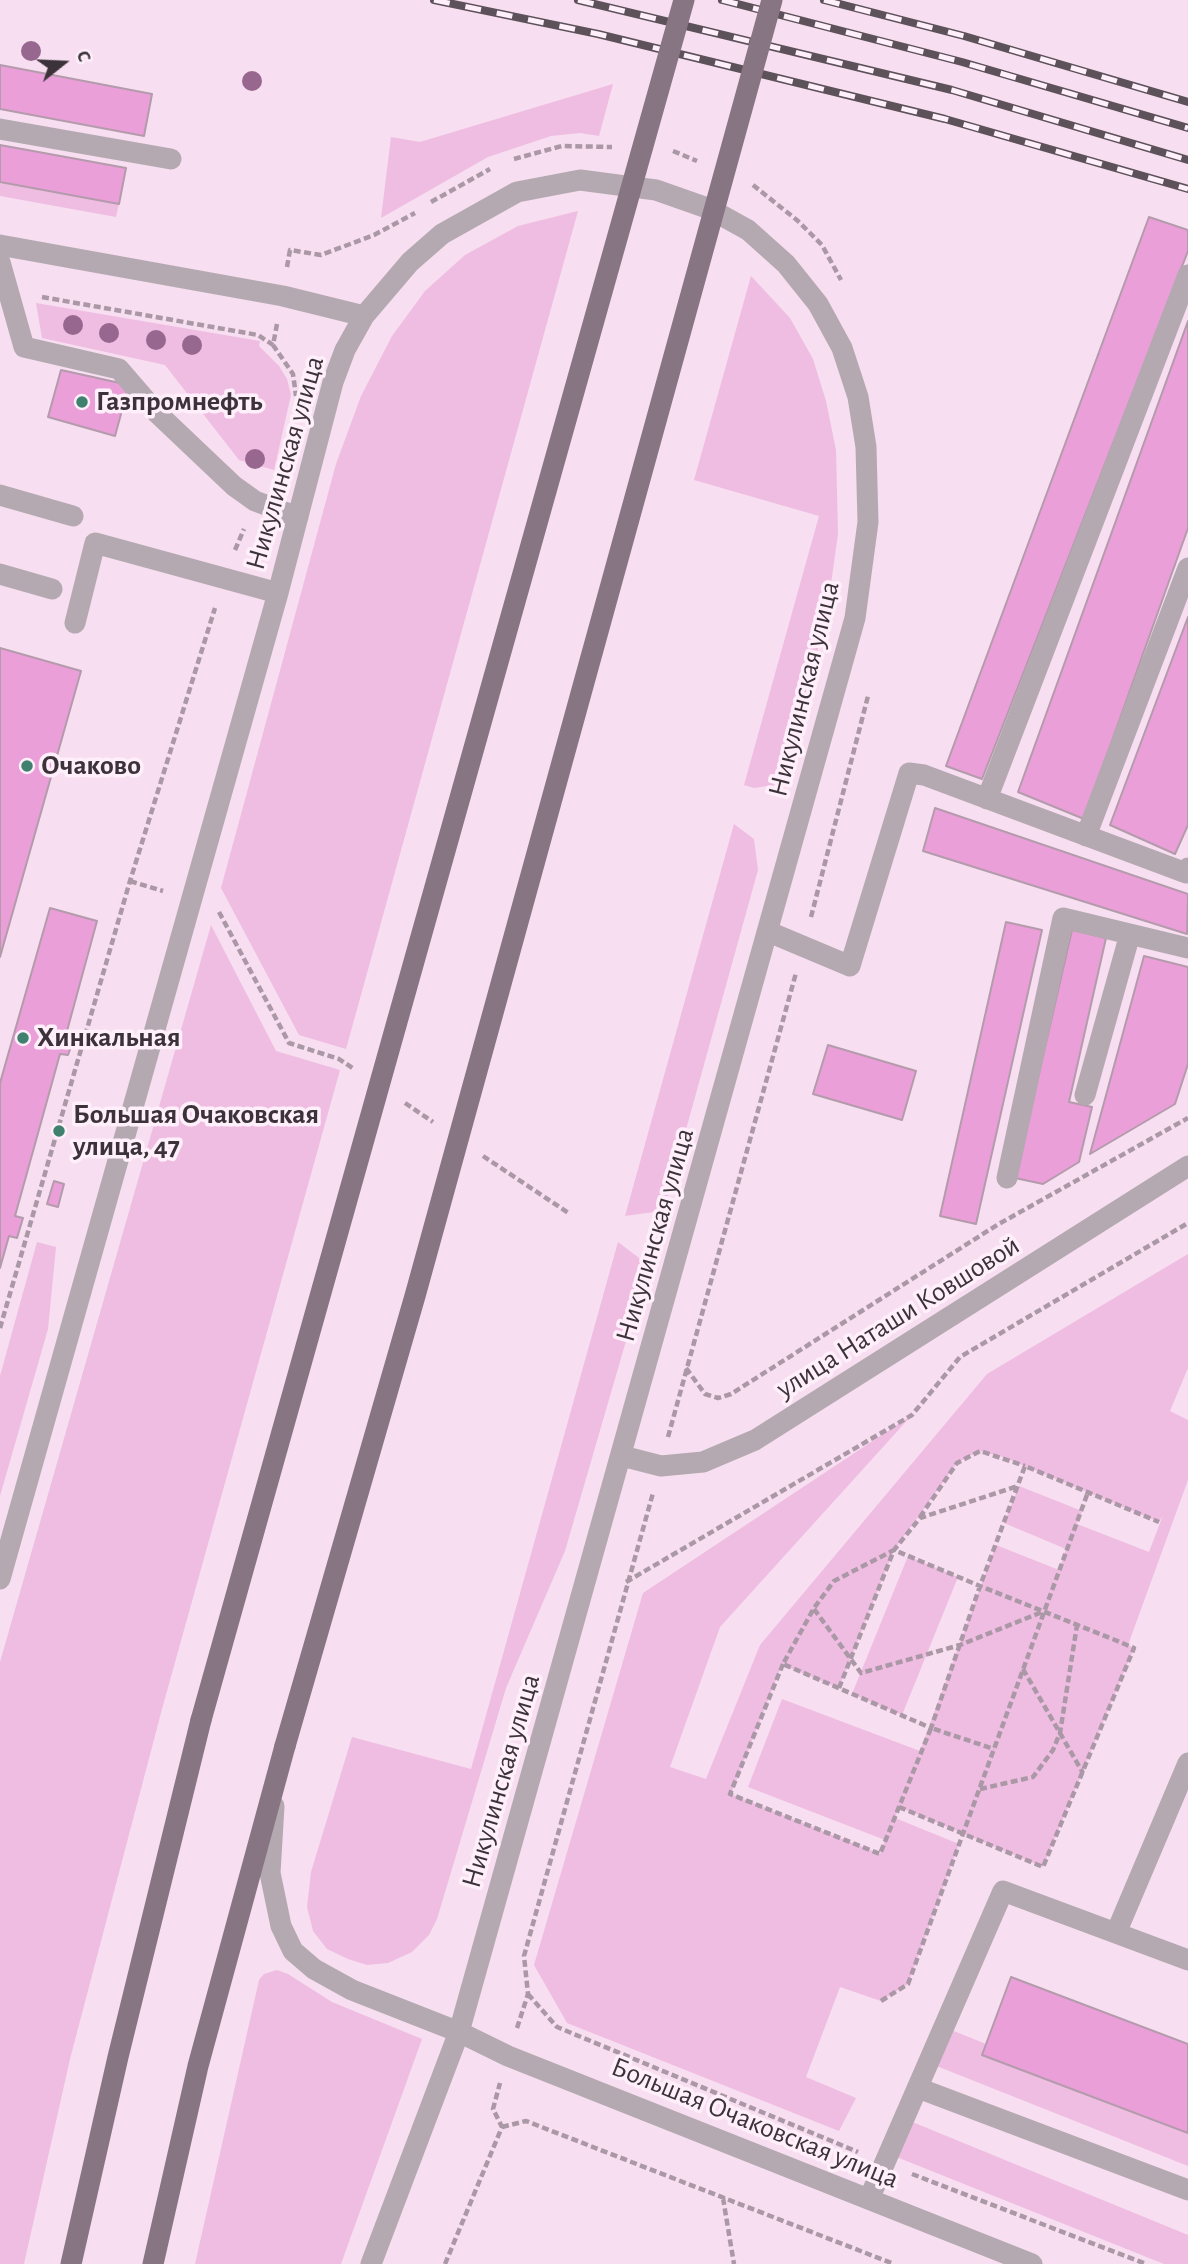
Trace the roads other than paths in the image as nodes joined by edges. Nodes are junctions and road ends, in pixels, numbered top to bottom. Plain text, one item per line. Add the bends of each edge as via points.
1 (684, 0) edge
2 (772, 0) edge
3 (0, 129) edge
4 (171, 159) dead end
5 (0, 245) edge
6 (0, 262) edge
7 (1188, 275) edge
8 (363, 316) junction
9 (0, 495) edge
10 (73, 516) dead end
11 (298, 516) junction
12 (1188, 568) edge
13 (0, 574) edge
14 (52, 589) dead end
15 (278, 593) junction
16 (75, 623) dead end
17 (988, 799) junction
18 (1086, 836) junction
19 (1188, 868) edge
20 (769, 932) junction
21 (1130, 934) junction
22 (1188, 948) edge
23 (1085, 1095) dead end
24 (1188, 1166) edge
25 (1007, 1178) dead end
26 (622, 1455) junction
27 (0, 1579) edge
28 (1188, 1763) edge
29 (275, 1791) junction
30 (1116, 1933) junction
31 (1188, 1960) edge
32 (459, 2032) junction
33 (918, 2088) junction
34 (1188, 2190) edge
35 (869, 2199) junction
36 (71, 2264) edge
37 (153, 2264) edge
38 (371, 2264) edge
39 (1032, 2264) edge

1 - 36 main road, bridge via 201,1720
2 - 29 main road, bridge
3 - 4 street
5 - 8 street via 282,296
6 - 11 street via 24,347 119,369 233,486 255,501
7 - 17 street
8 - 11 street, Никулинская улица via 334,382
8 - 20 street, Никулинская улица via 410,261 452,228 517,192 580,180 656,190 710,209 748,230 786,264 818,304 842,348 858,397 866,447 868,522 855,618
9 - 10 street
11 - 15 street, Никулинская улица
12 - 18 street
13 - 14 street
15 - 16 street via 95,543
15 - 27 street, Никулинская улица
17 - 18 street
17 - 20 street via 908,773 850,966
18 - 19 street via 1186,873
20 - 26 street, Никулинская улица
21 - 22 street
21 - 23 street
21 - 25 street via 1063,918
24 - 26 street, улица Наташи Ковшовой via 755,1440 703,1462 661,1466
26 - 32 street, Никулинская улица
28 - 30 street
29 - 32 street, Большая Очаковская улица via 270,1873 281,1926 293,1951 352,1990
29 - 37 main road via 198,2066
30 - 31 street
30 - 33 street via 1003,1891
32 - 35 street, Большая Очаковская улица via 508,2056
32 - 38 street, Никулинская улица
33 - 34 street
33 - 35 street
35 - 39 street, Большая Очаковская улица

